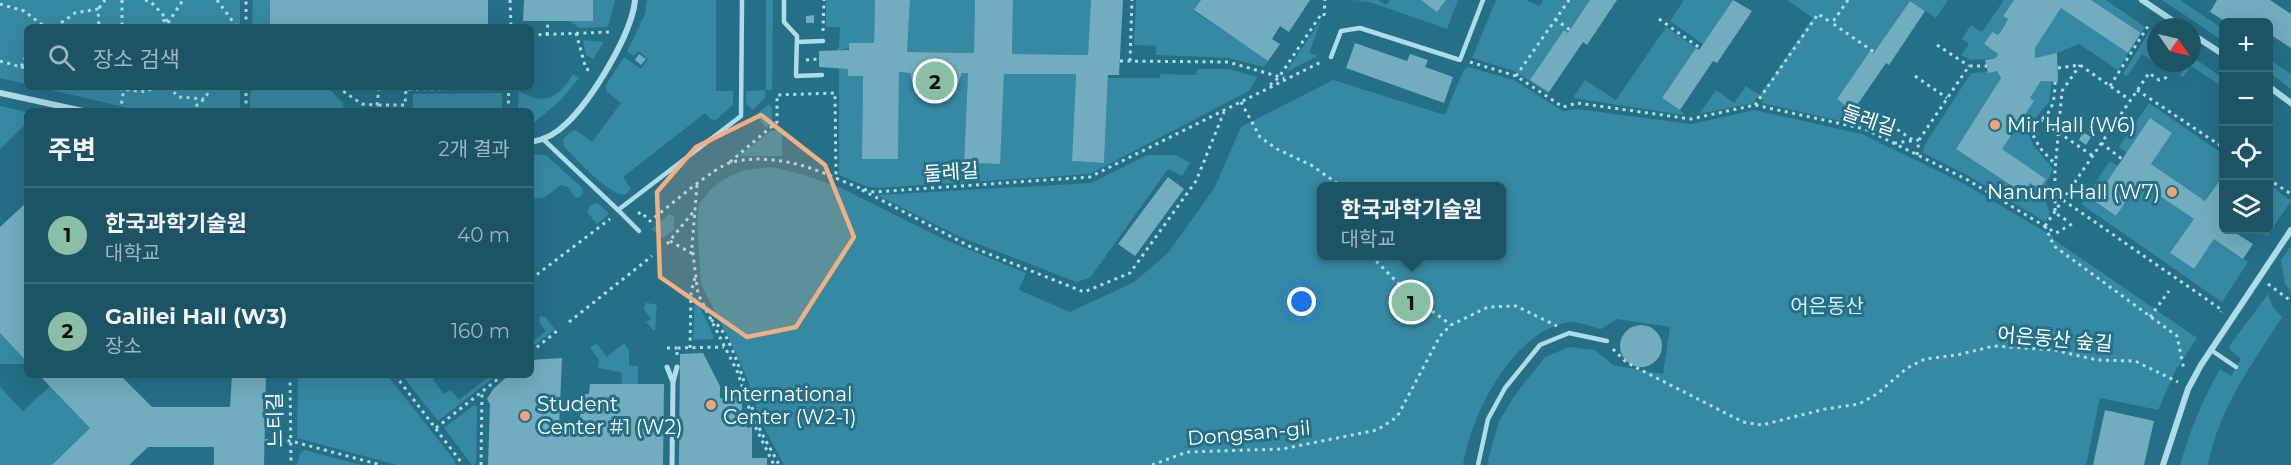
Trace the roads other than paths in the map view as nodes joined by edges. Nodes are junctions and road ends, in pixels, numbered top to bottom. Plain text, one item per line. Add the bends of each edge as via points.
1 (635, 0) edge
2 (742, 0) edge
3 (784, 0) edge
4 (1483, 0) edge
5 (2142, 0) edge
6 (2169, 18) edge
7 (2201, 40) edge
8 (823, 41) road end
9 (797, 42) junction
10 (2219, 52) edge
11 (1331, 57) road end
12 (822, 75) dead end
13 (2273, 90) edge
14 (0, 93) edge
15 (2291, 104) edge
16 (69, 108) edge
17 (544, 140) junction
18 (534, 142) edge
19 (618, 210) junction
20 (2291, 230) edge
21 (639, 231) dead end
22 (1607, 341) road end
23 (2211, 350) junction
24 (667, 367) dead end
25 (677, 367) road end
26 (2236, 367) dead end
27 (673, 382) junction
28 (672, 465) edge
29 (1478, 465) edge
30 (2163, 465) edge

1 - 17 street via 634,16 597,84 567,123
2 - 19 lane via 741,116
3 - 9 lane via 784,22 797,36
4 - 11 lane via 1460,60 1360,28 1341,31
5 - 6 street
7 - 10 street
8 - 9 lane
9 - 12 lane via 796,76
13 - 15 street
14 - 16 street
17 - 18 street
17 - 19 lane
19 - 21 lane
20 - 23 street
22 - 29 lane via 1569,333 1540,345 1505,388 1488,419
23 - 26 lane
23 - 30 street via 2188,388
24 - 27 street
25 - 27 street
27 - 28 street

